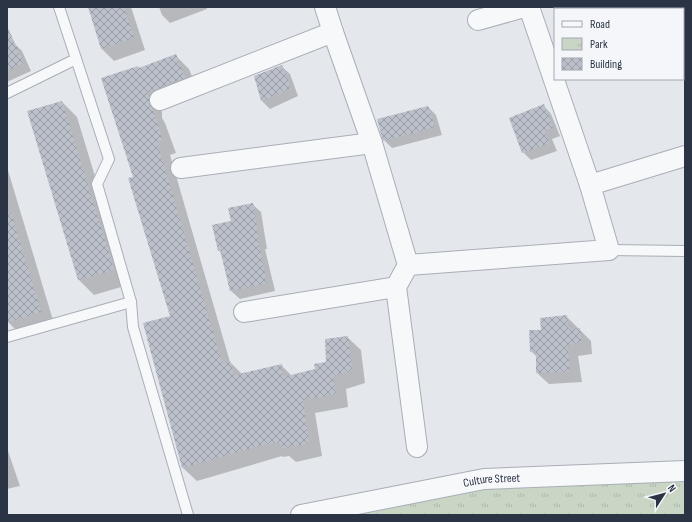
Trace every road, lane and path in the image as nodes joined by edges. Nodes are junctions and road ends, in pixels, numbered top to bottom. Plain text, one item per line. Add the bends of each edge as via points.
1 (59, 7) edge
2 (325, 7) edge
3 (524, 7) edge
4 (529, 7) edge
5 (478, 20) dead end
6 (333, 32) junction
7 (76, 59) junction
8 (554, 80) edge
9 (554, 80) edge
10 (7, 93) edge
11 (160, 100) dead end
12 (372, 143) junction
13 (685, 156) edge
14 (181, 168) dead end
15 (590, 185) junction
16 (609, 250) junction
17 (685, 251) edge
18 (408, 265) junction
19 (396, 287) junction
20 (131, 302) junction
21 (244, 312) dead end
22 (7, 336) edge
23 (417, 447) dead end
24 (685, 472) edge
25 (188, 515) edge
26 (301, 515) edge

1 - 7 lane
2 - 6 street
3 - 5 street
4 - 9 street
6 - 11 street
6 - 12 street
7 - 10 lane
7 - 20 lane via 109,159 97,184
8 - 15 street
12 - 14 street
12 - 18 street
13 - 15 street
15 - 16 street
16 - 17 lane
16 - 18 street
18 - 19 street
19 - 21 street
19 - 23 street
20 - 22 lane
20 - 25 lane via 133,327
24 - 26 street, Culture Street via 484,479

